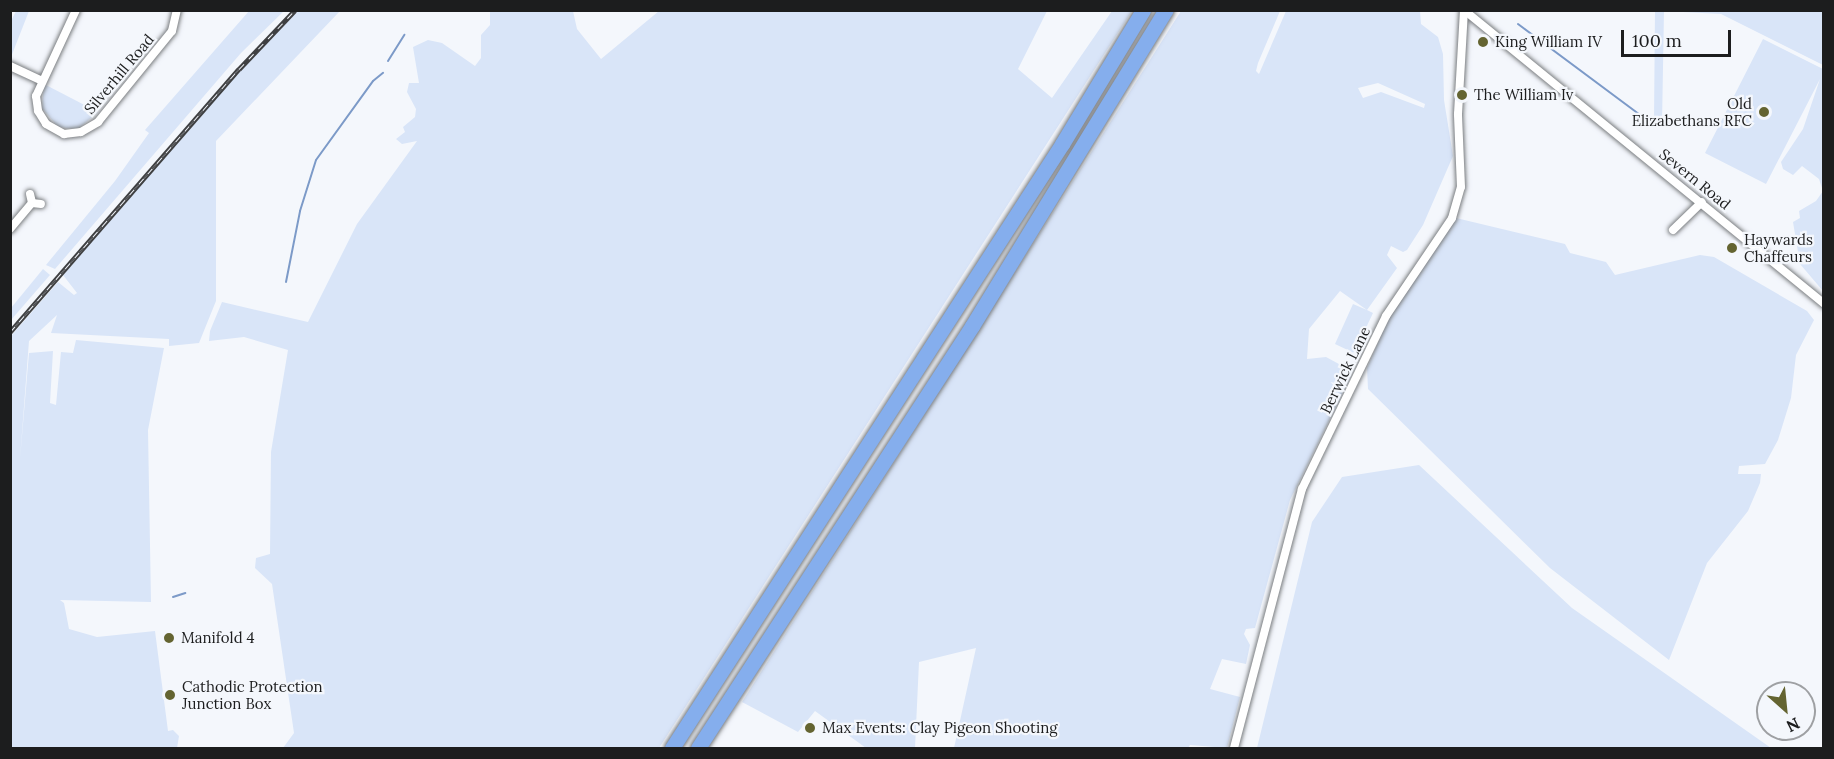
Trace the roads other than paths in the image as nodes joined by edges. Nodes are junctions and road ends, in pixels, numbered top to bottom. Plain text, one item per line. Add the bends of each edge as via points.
1 (76, 10) edge
2 (177, 10) edge
3 (1143, 10) edge
4 (1166, 10) edge
5 (1464, 10) edge
6 (10, 66) edge
7 (40, 80) junction
8 (34, 200) dead end
9 (1702, 202) junction
10 (11, 229) edge
11 (1673, 230) dead end
12 (1824, 304) edge
13 (672, 748) edge
14 (698, 748) edge
15 (1234, 748) edge

1 - 7 street, Silverhill Road
2 - 7 street, Silverhill Road via 172,31 90,128 64,134 46,124 36,104
3 - 13 highway via 1062,144
4 - 14 highway via 972,327
5 - 9 street, Severn Road
5 - 15 street, Berwick Lane via 1458,114 1461,187 1452,218 1386,316 1302,489
6 - 7 street
8 - 10 street
9 - 11 street
9 - 12 street, Severn Road

